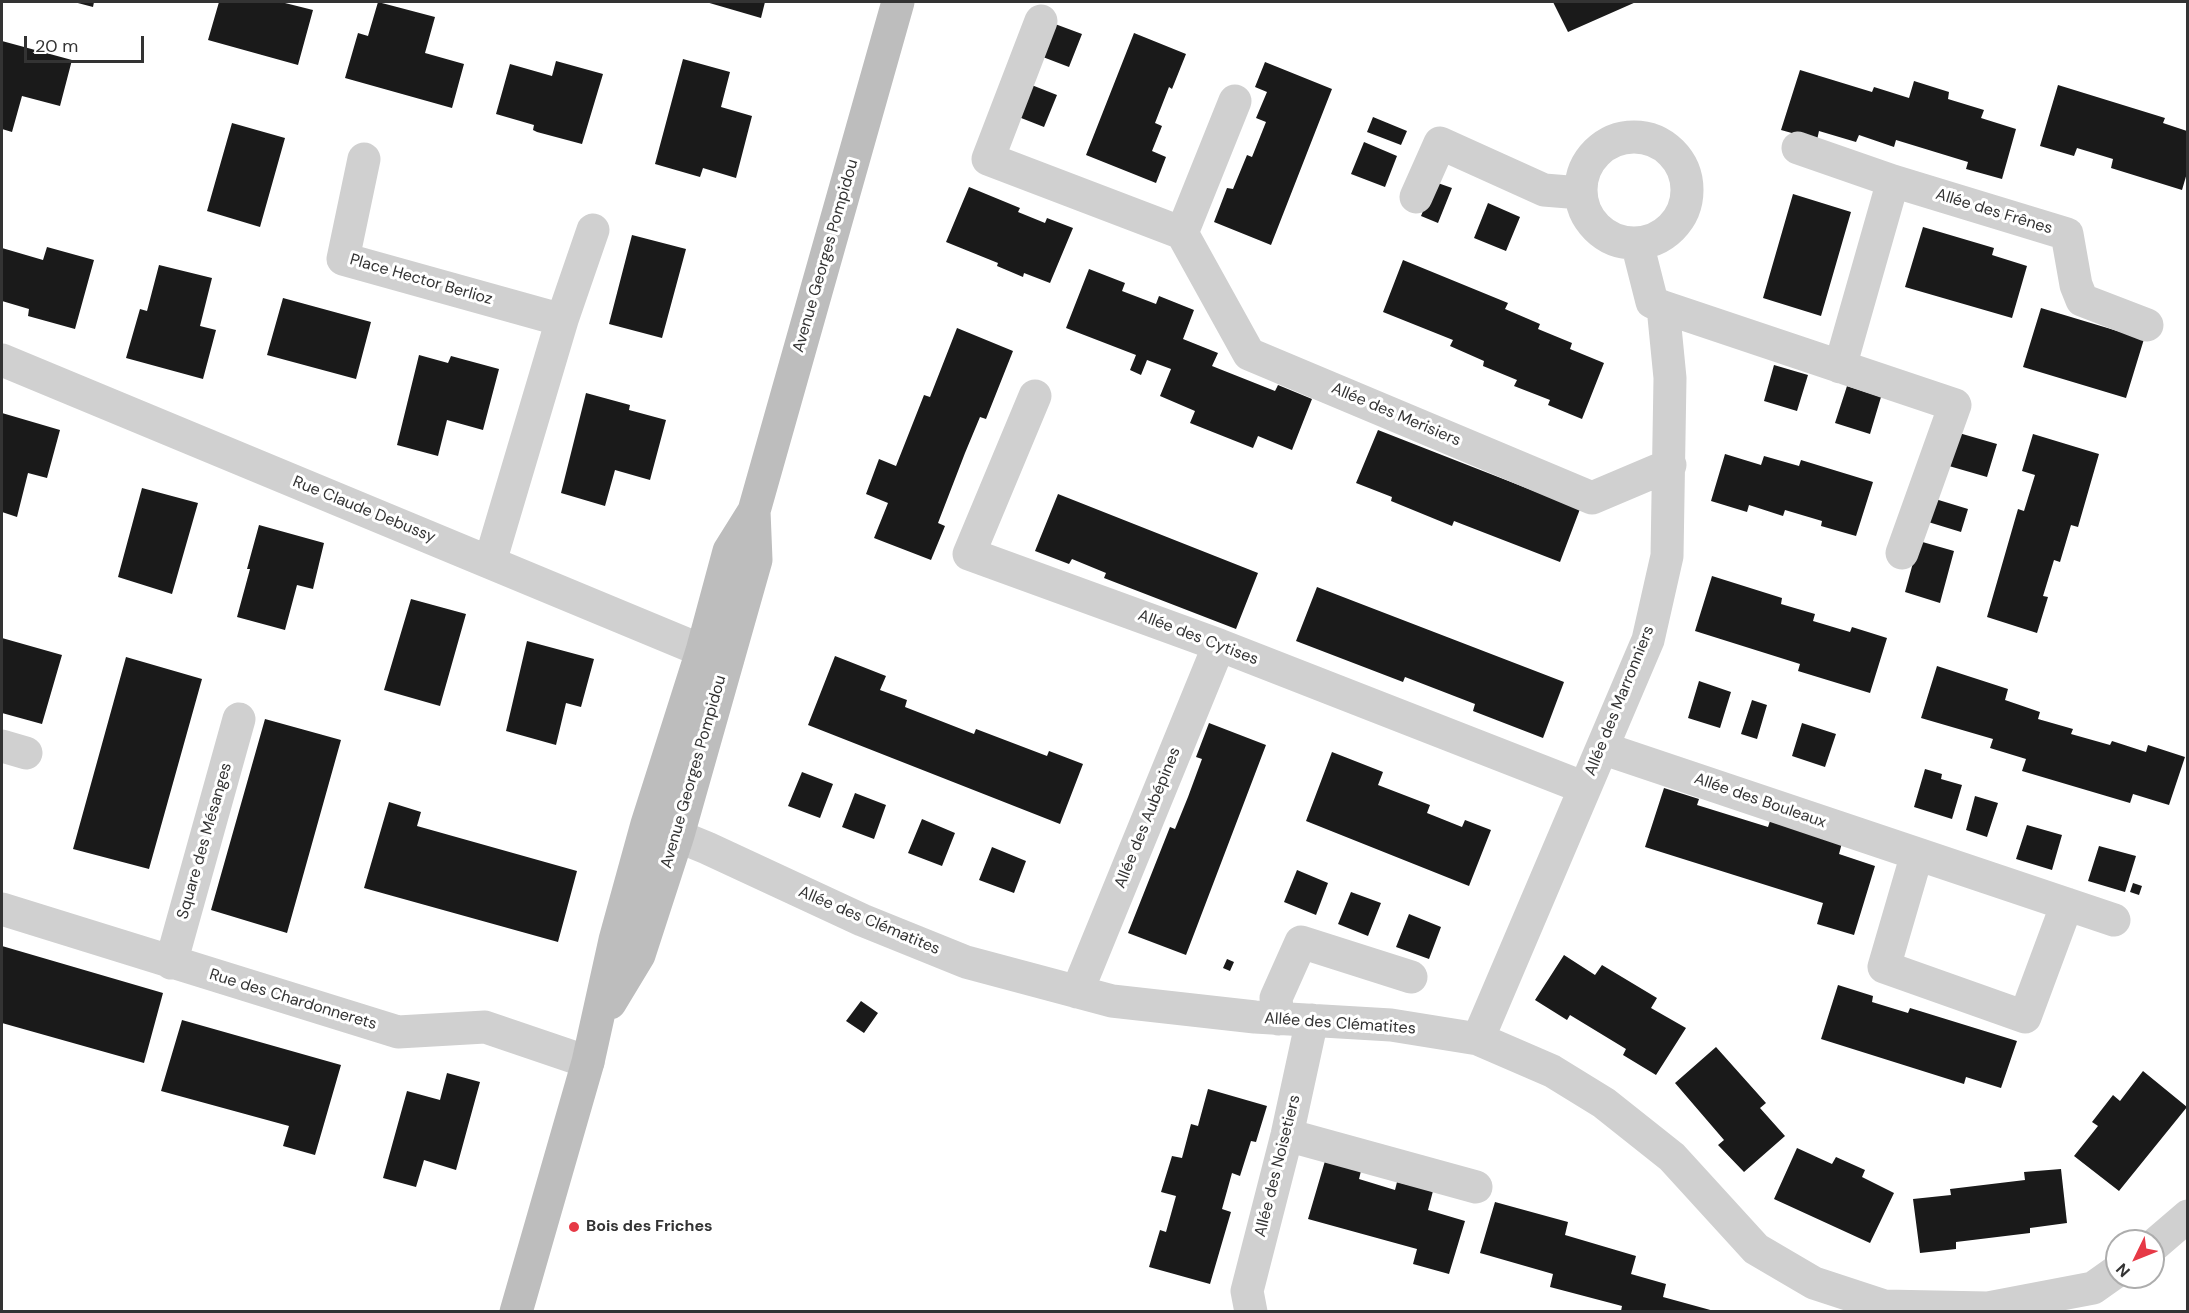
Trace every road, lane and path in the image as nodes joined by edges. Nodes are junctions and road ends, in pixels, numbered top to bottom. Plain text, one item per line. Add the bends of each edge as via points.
1 (898, 2) edge
2 (1041, 21) dead end
3 (1235, 101) dead end
4 (1798, 148) dead end
5 (364, 159) dead end
6 (1893, 182) junction
7 (1581, 193) junction
8 (1416, 197) dead end
9 (593, 230) dead end
10 (1182, 234) junction
11 (1637, 243) junction
12 (1663, 307) junction
13 (562, 320) junction
14 (2147, 325) dead end
15 (2, 360) edge
16 (1840, 367) junction
17 (1035, 396) dead end
18 (1670, 465) junction
19 (1902, 553) dead end
20 (490, 562) junction
21 (1219, 645) junction
22 (714, 656) junction
23 (239, 719) dead end
24 (1602, 748) junction
25 (1585, 788) junction
26 (647, 824) junction
27 (678, 835) junction
28 (1917, 854) junction
29 (2067, 904) junction
30 (2, 909) edge
31 (2114, 920) dead end
32 (171, 963) junction
33 (1411, 978) dead end
34 (1077, 992) junction
35 (1278, 1018) junction
36 (1312, 1020) junction
37 (598, 1022) junction
38 (1478, 1039) junction
39 (588, 1062) junction
40 (1287, 1135) junction
41 (1476, 1187) dead end
42 (2187, 1216) edge
43 (2165, 1235) edge
44 (2105, 1280) edge
45 (516, 1311) edge
46 (1251, 1311) edge

1 - 22 street, Avenue Georges Pompidou via 754,511 729,551
2 - 10 street via 988,159
3 - 10 street
4 - 6 street, Allée des Frênes
5 - 13 street, Place Hector Berlioz via 343,259
6 - 14 street, Allée des Frênes via 2067,234 2082,300
6 - 16 street
7 - 8 street via 1544,190 1440,143
7 - 11 street via 1596,227 1618,241
7 - 11 street via 1588,164 1609,143 1627,137 1652,140 1668,149 1685,175 1683,211 1672,228 1657,238
9 - 13 street
10 - 18 street, Allée des Merisiers via 1249,354 1592,498
11 - 12 street, Allée des Marronniers via 1652,302
12 - 16 street
12 - 18 street, Allée des Marronniers via 1670,378
13 - 20 street
15 - 20 street, Rue Claude Debussy
16 - 19 street via 1955,405
17 - 21 street, Allée des Cytises via 969,554
18 - 24 street, Allée des Marronniers via 1667,556 1648,640
20 - 22 street, Rue Claude Debussy
21 - 25 street, Allée des Cytises
21 - 34 street, Allée des Aubépines
22 - 26 street, Avenue Georges Pompidou
22 - 27 street, Avenue Georges Pompidou
23 - 32 street, Square des Mésanges
24 - 25 street, Allée des Marronniers
24 - 28 street, Allée des Bouleaux
25 - 38 street, Allée des Marronniers
26 - 27 street, Allée des Clématites
26 - 37 street, Avenue Georges Pompidou via 615,940
27 - 34 street, Allée des Clématites via 862,920 966,962
27 - 37 street, Avenue Georges Pompidou via 639,955
28 - 29 street, Allée des Bouleaux
28 - 29 street via 1884,967 2025,1017
29 - 31 street, Allée des Bouleaux
30 - 32 street, Rue des Chardonnerets
32 - 39 street, Rue des Chardonnerets via 398,1032 484,1028
33 - 35 street via 1300,942 1276,998
34 - 35 street, Allée des Clématites via 1112,1001
35 - 36 street, Allée des Clématites
36 - 38 street, Allée des Clématites via 1391,1025
36 - 40 street, Allée des Noisetiers
37 - 39 street, Avenue Georges Pompidou
38 - 44 street, Allée des Clématites via 1552,1071 1604,1103 1672,1156 1756,1249 1814,1283 1884,1306 1988,1308 2093,1288
39 - 45 street, Avenue Georges Pompidou
40 - 41 street
40 - 46 street, Allée des Noisetiers via 1247,1292
42 - 43 street

